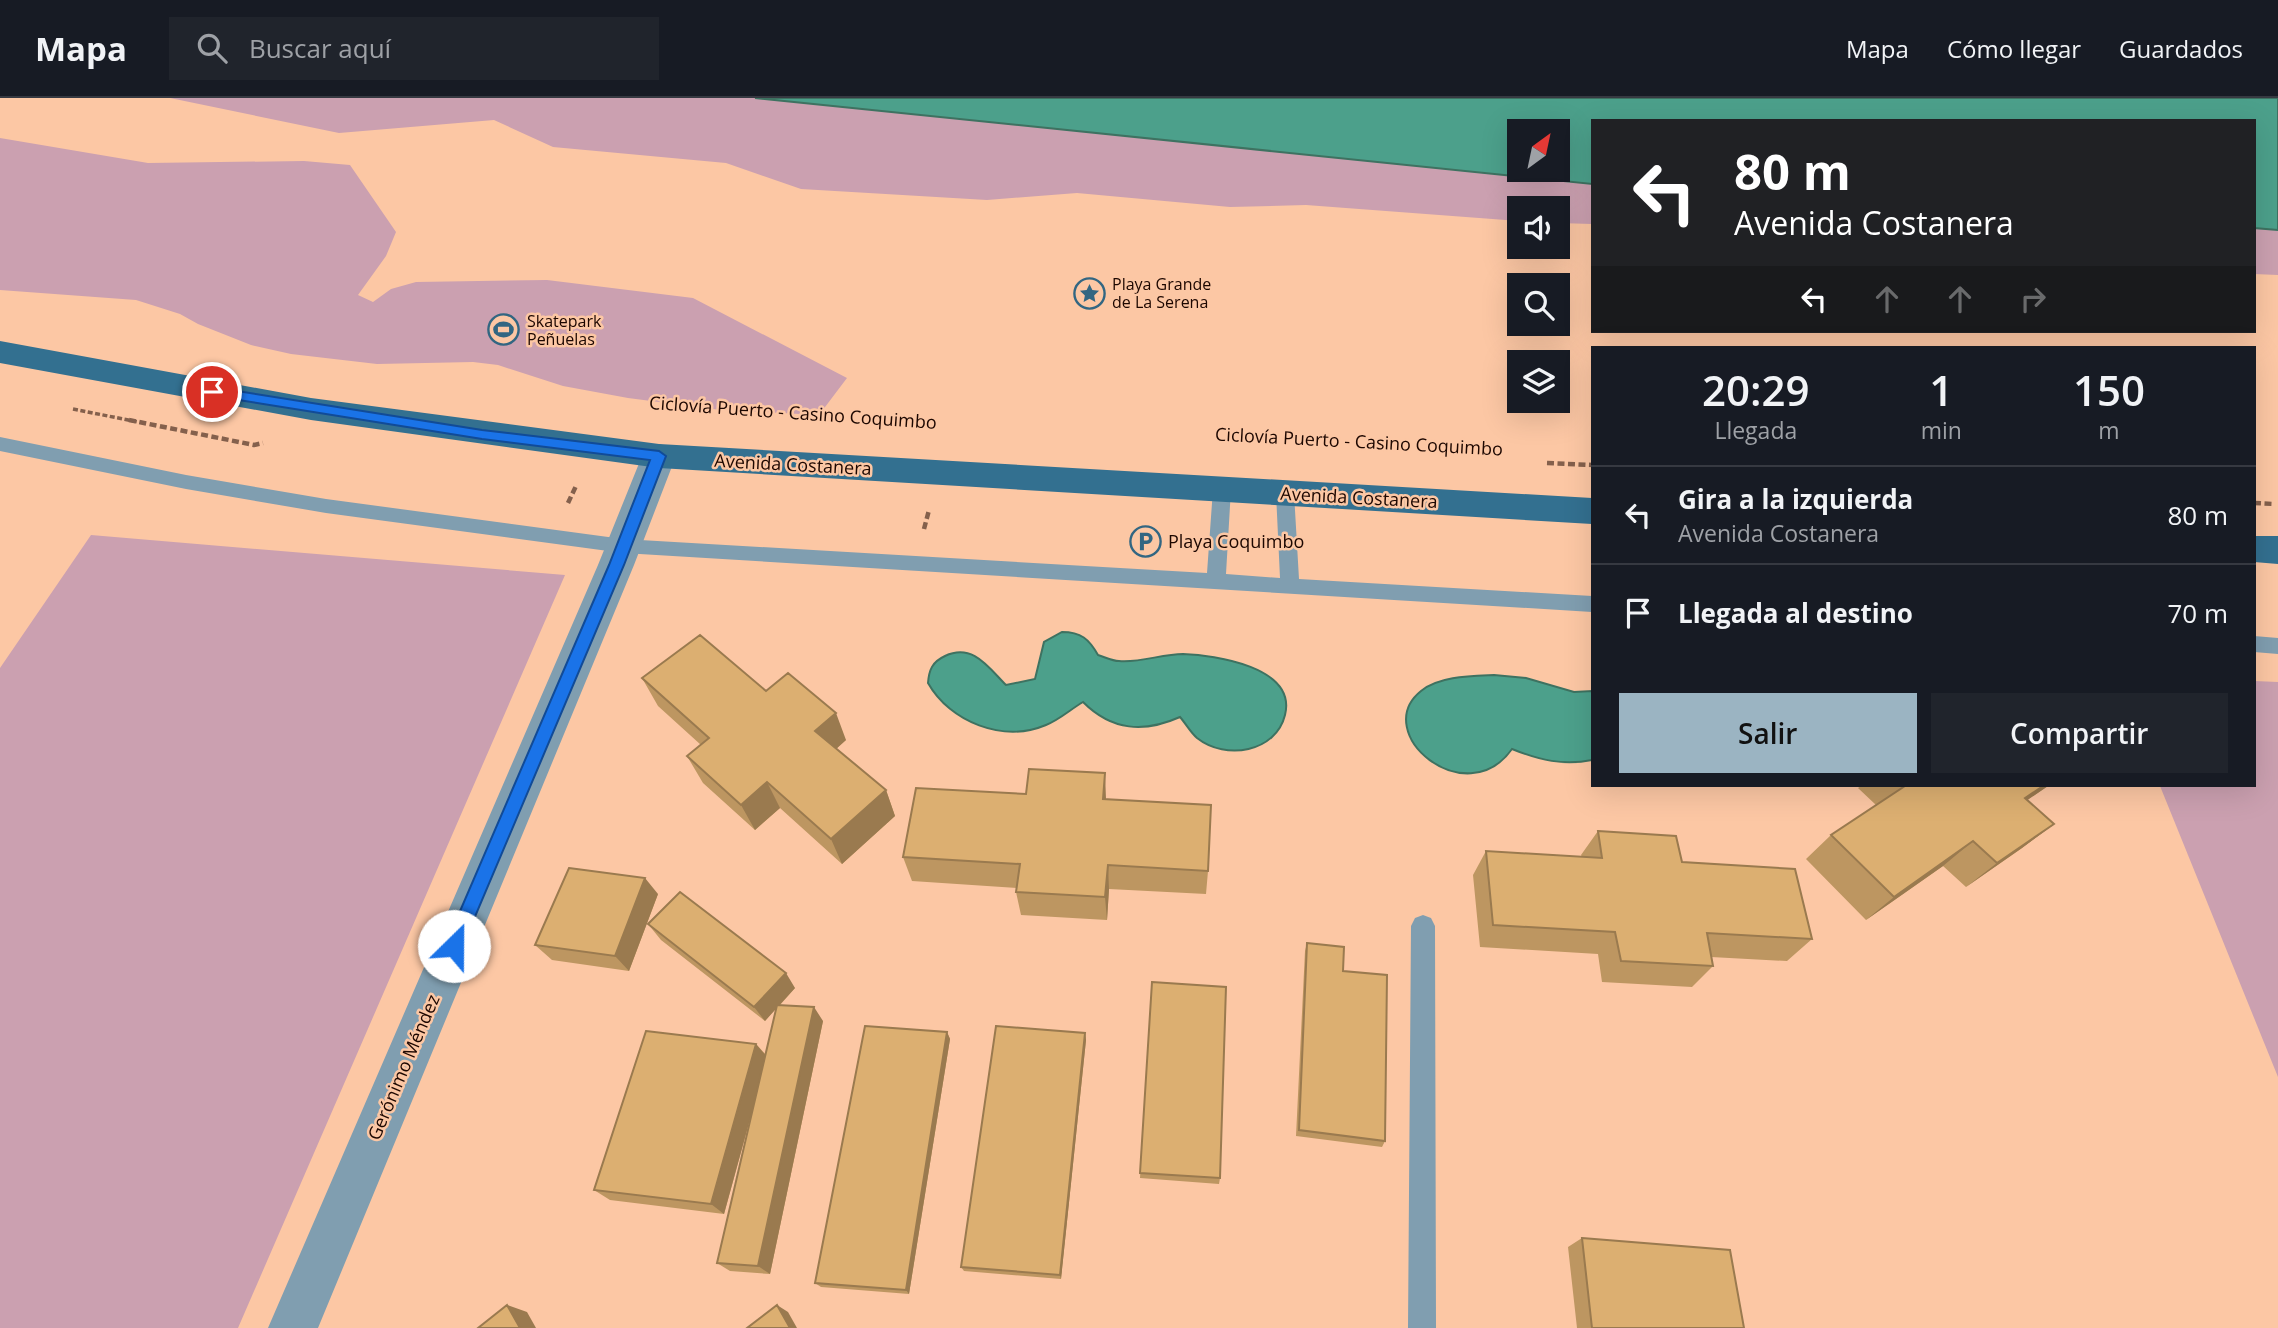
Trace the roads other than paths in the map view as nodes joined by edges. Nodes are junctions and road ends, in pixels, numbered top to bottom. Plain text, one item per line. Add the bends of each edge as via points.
1 (0, 352) edge
2 (0, 444) edge
3 (659, 456) junction
4 (1222, 489) junction
5 (1284, 493) junction
6 (1591, 511) edge
7 (623, 546) junction
8 (2256, 549) edge
9 (2278, 550) edge
10 (1216, 582) junction
11 (1290, 586) junction
12 (1591, 604) edge
13 (2256, 644) edge
14 (2278, 646) edge
15 (1423, 926) dead end
16 (293, 1328) edge
17 (1422, 1328) edge

1 - 3 main road, Avenida Costanera via 311,409
2 - 7 lane via 326,506
3 - 4 main road, Avenida Costanera
3 - 7 street, Gerónimo Méndez
4 - 5 main road, Avenida Costanera
4 - 10 lane
5 - 6 main road, Avenida Costanera
5 - 11 lane
7 - 10 lane
7 - 16 street, Gerónimo Méndez
8 - 9 main road
10 - 11 lane
11 - 12 lane
13 - 14 lane
15 - 17 lane

